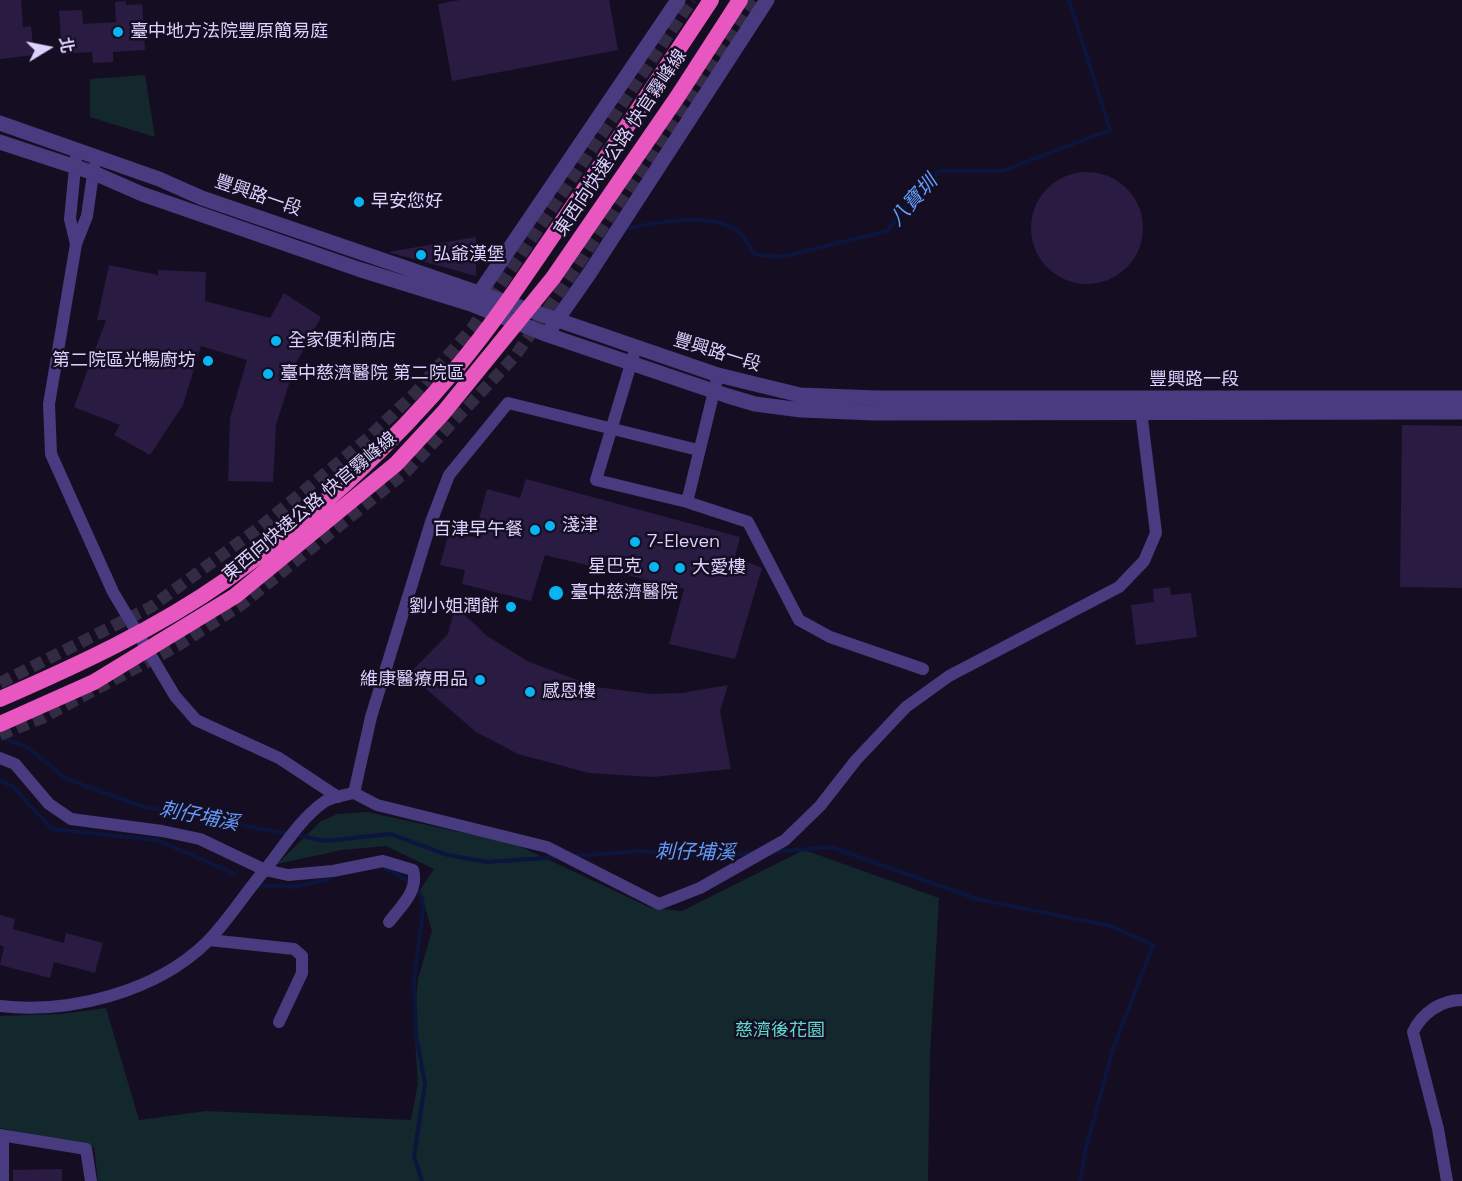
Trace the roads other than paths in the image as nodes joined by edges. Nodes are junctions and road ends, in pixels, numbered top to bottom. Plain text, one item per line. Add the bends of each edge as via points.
1 (678, 0) edge
2 (711, 0) edge
3 (740, 0) edge
4 (767, 0) edge
5 (0, 123) edge
6 (0, 142) edge
7 (76, 151) junction
8 (96, 156) junction
9 (75, 167) junction
10 (94, 173) junction
11 (76, 244) junction
12 (476, 298) junction
13 (556, 319) junction
14 (548, 335) junction
15 (633, 354) junction
16 (718, 375) junction
17 (713, 390) junction
18 (1462, 398) edge
19 (1140, 406) junction
20 (1462, 412) edge
21 (611, 428) junction
22 (698, 450) junction
23 (687, 502) junction
24 (922, 669) dead end
25 (0, 699) edge
26 (0, 724) edge
27 (0, 758) edge
28 (354, 793) junction
29 (338, 797) junction
30 (265, 870) junction
31 (389, 922) dead end
32 (209, 940) junction
33 (1462, 1000) edge
34 (0, 1006) edge
35 (279, 1022) dead end
36 (2, 1135) edge
37 (3, 1181) edge
38 (91, 1181) edge
39 (1447, 1181) edge

1 - 12 street
2 - 25 highway, 東西向快速公路 快官霧峰線, bridge via 483,335 380,449 284,535 224,581 82,663
3 - 26 highway, 東西向快速公路 快官霧峰線, bridge via 553,278 444,412 396,464 235,596 94,682
4 - 13 street
5 - 7 street, 豐興路一段
6 - 9 street, 豐興路一段
7 - 8 street, 豐興路一段
7 - 9 street
8 - 10 street
8 - 12 street, 豐興路一段
9 - 10 street, 豐興路一段
9 - 11 street via 70,219
10 - 11 street via 87,216
10 - 12 street, 豐興路一段 via 141,194 358,269
11 - 29 street via 49,404 51,454 113,592 175,696 196,720 279,758
12 - 13 street, 豐興路一段
12 - 14 street, 豐興路一段
13 - 14 street
13 - 15 street, 豐興路一段
14 - 15 street, 豐興路一段
15 - 16 street, 豐興路一段
15 - 17 street, 豐興路一段
15 - 21 street
16 - 17 street
16 - 19 street, 豐興路一段 via 800,394
17 - 19 street, 豐興路一段 via 755,404 874,413
17 - 22 street
18 - 19 street, 豐興路一段
19 - 20 street, 豐興路一段
19 - 28 street via 1156,532 1144,561 1119,587 950,676 914,701 785,840 700,888 659,904 547,847 377,805
21 - 22 street
21 - 23 street via 596,480
21 - 28 street via 508,403 449,475 430,522 371,717
22 - 23 street
23 - 24 street via 748,522 799,620 830,637
27 - 30 street via 15,764 49,804 71,819 200,839
28 - 29 street
29 - 30 street via 325,801 291,834
30 - 31 street via 288,875 383,861 413,870 413,891
30 - 32 street
32 - 34 street via 185,961 152,980 105,997 26,1009
32 - 35 street via 294,949 302,956 302,973
33 - 39 street via 1449,1000 1432,1010 1419,1019 1413,1032
36 - 37 street
36 - 38 street via 86,1149

